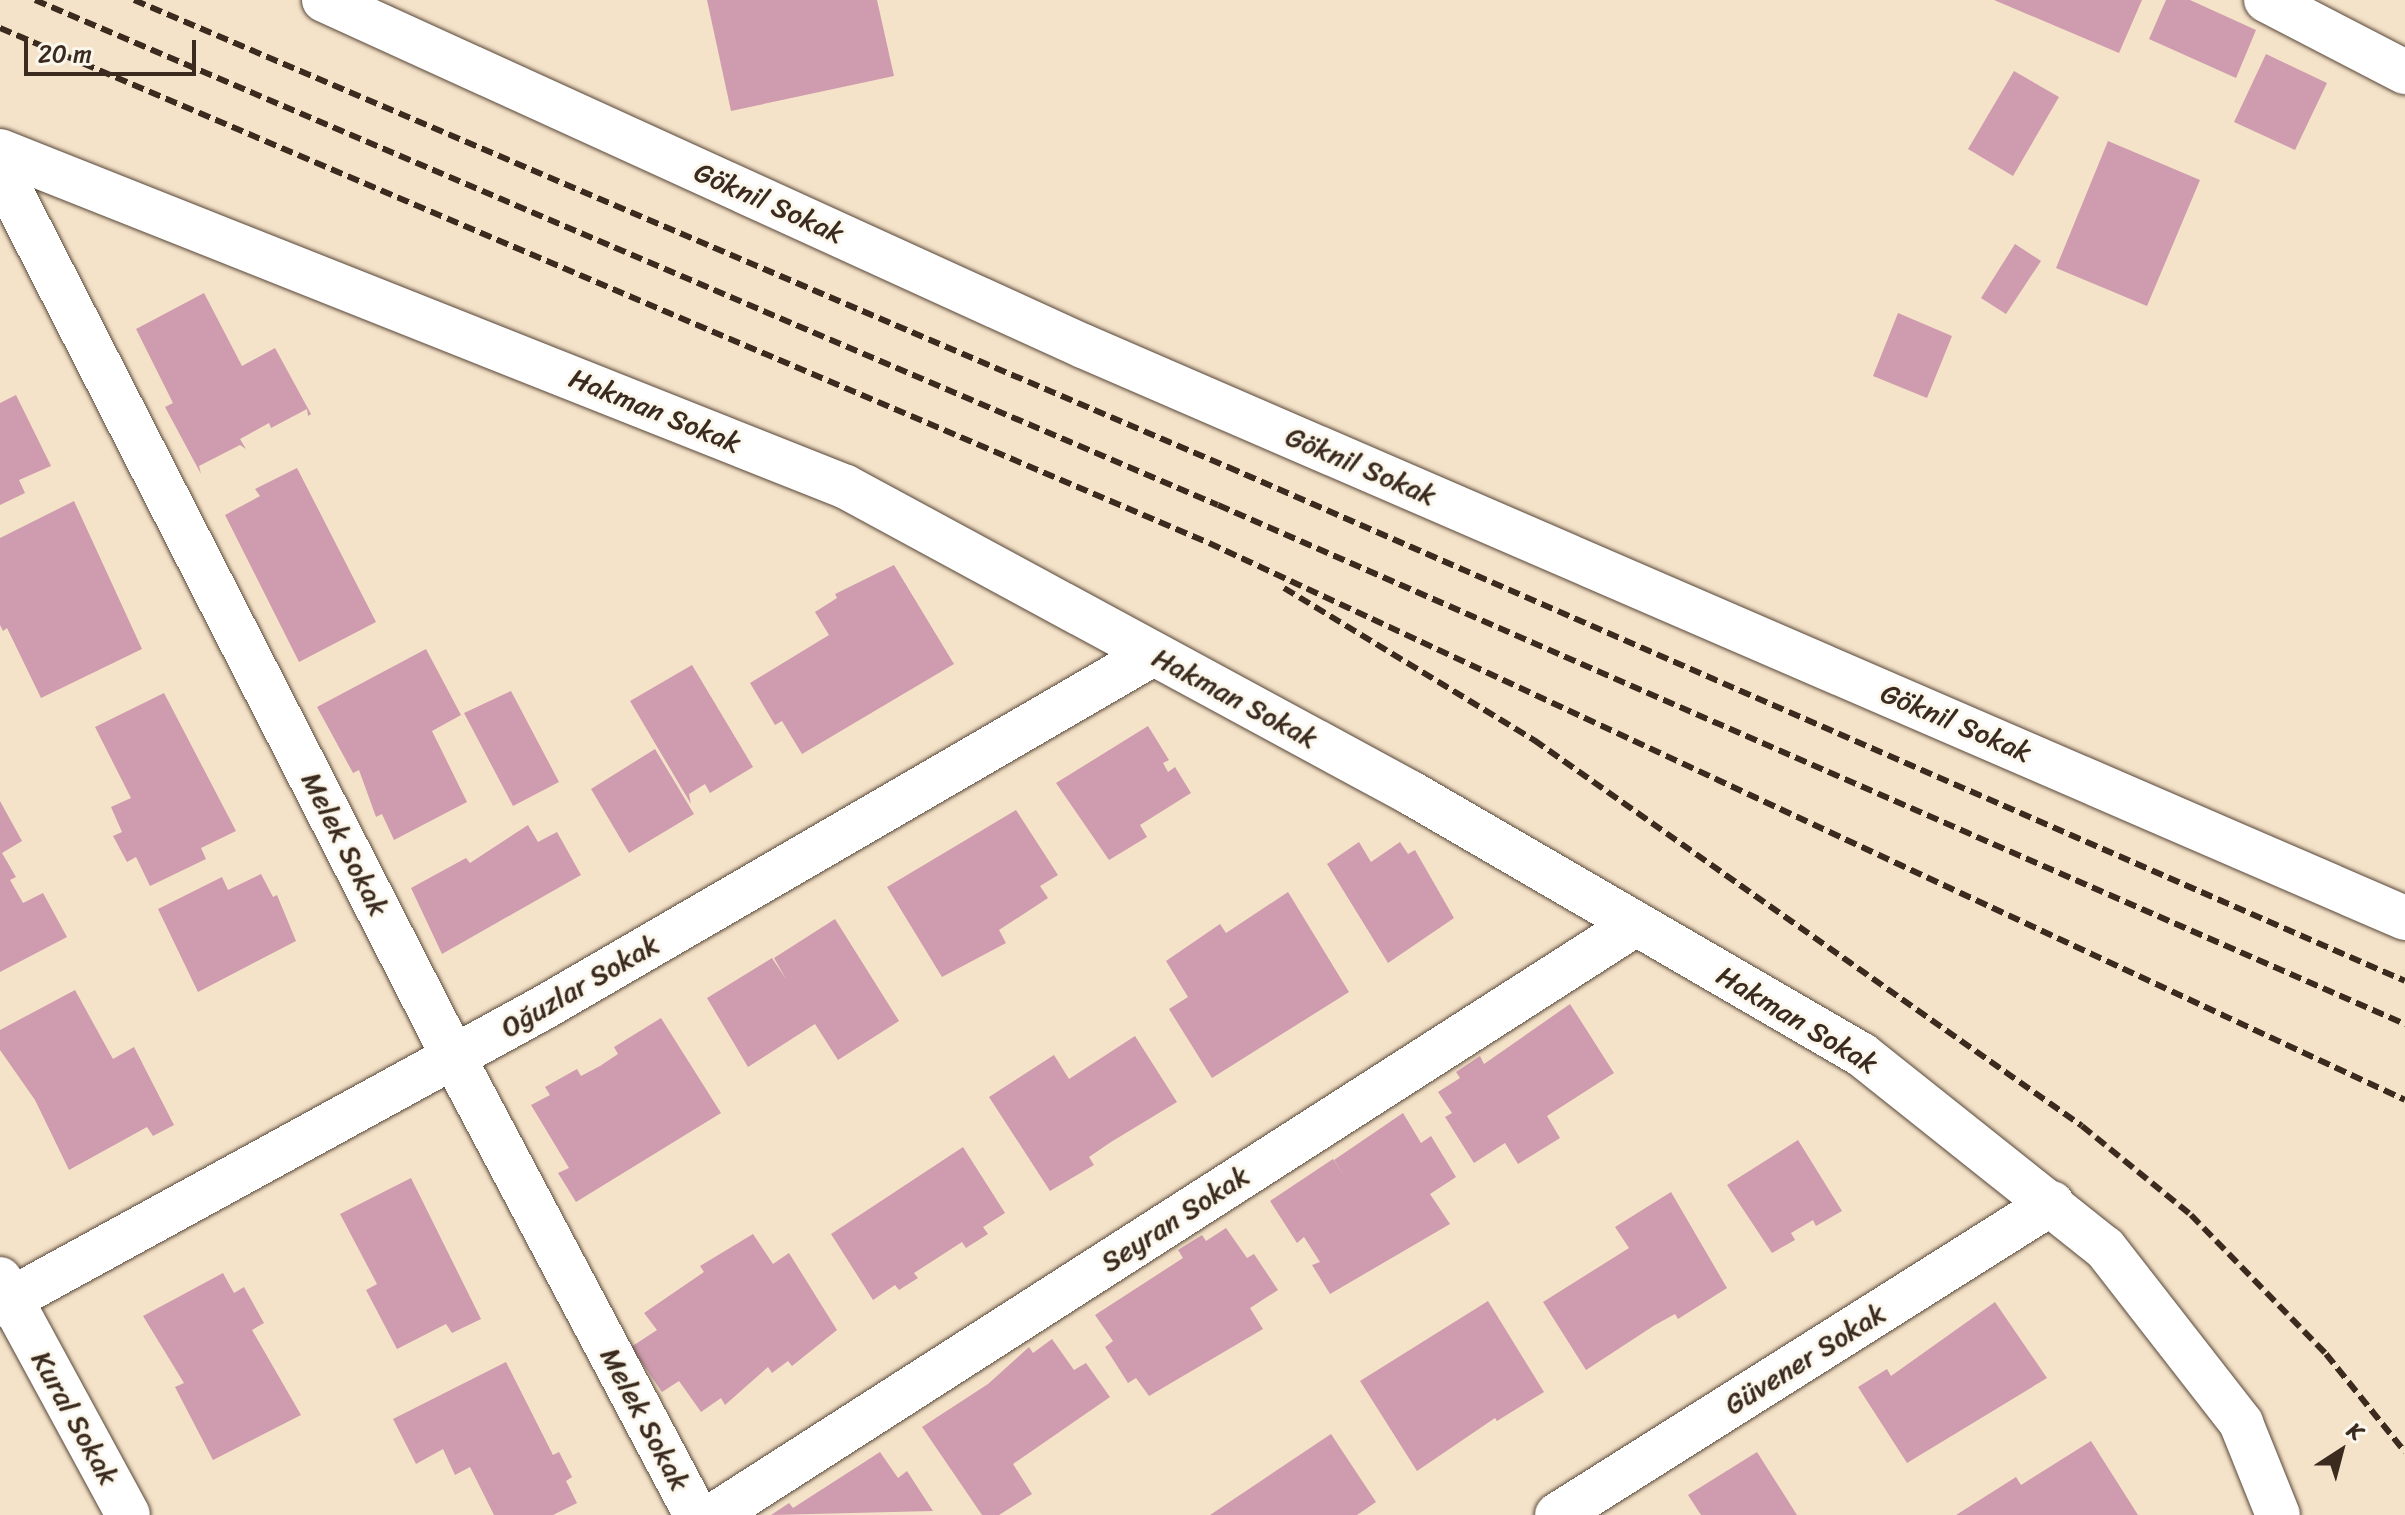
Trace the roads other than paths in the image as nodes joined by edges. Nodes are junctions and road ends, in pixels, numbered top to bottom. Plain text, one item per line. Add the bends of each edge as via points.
1 (324, 0) edge
2 (2266, 0) edge
3 (2405, 72) edge
4 (0, 151) edge
5 (0, 170) edge
6 (1153, 654) junction
7 (2405, 918) edge
8 (1636, 924) junction
9 (454, 1058) junction
10 (2052, 1203) junction
11 (3, 1294) edge
12 (128, 1515) edge
13 (696, 1515) edge
14 (714, 1515) edge
15 (1557, 1515) edge
16 (2278, 1515) edge

1 - 7 street, Göknil Sokak via 1083,346
2 - 3 street
4 - 6 street, Hakman Sokak via 846,487
5 - 9 street, Melek Sokak
6 - 8 street, Hakman Sokak via 1411,793
6 - 9 street, Oğuzlar Sokak
8 - 10 street, Hakman Sokak via 1862,1055
8 - 14 street, Seyran Sokak
9 - 11 street, Oğuzlar Sokak
9 - 13 street, Melek Sokak
10 - 15 street, Güvener Sokak
10 - 16 street, Hakman Sokak via 2105,1248 2241,1423
11 - 12 street, Kural Sokak

